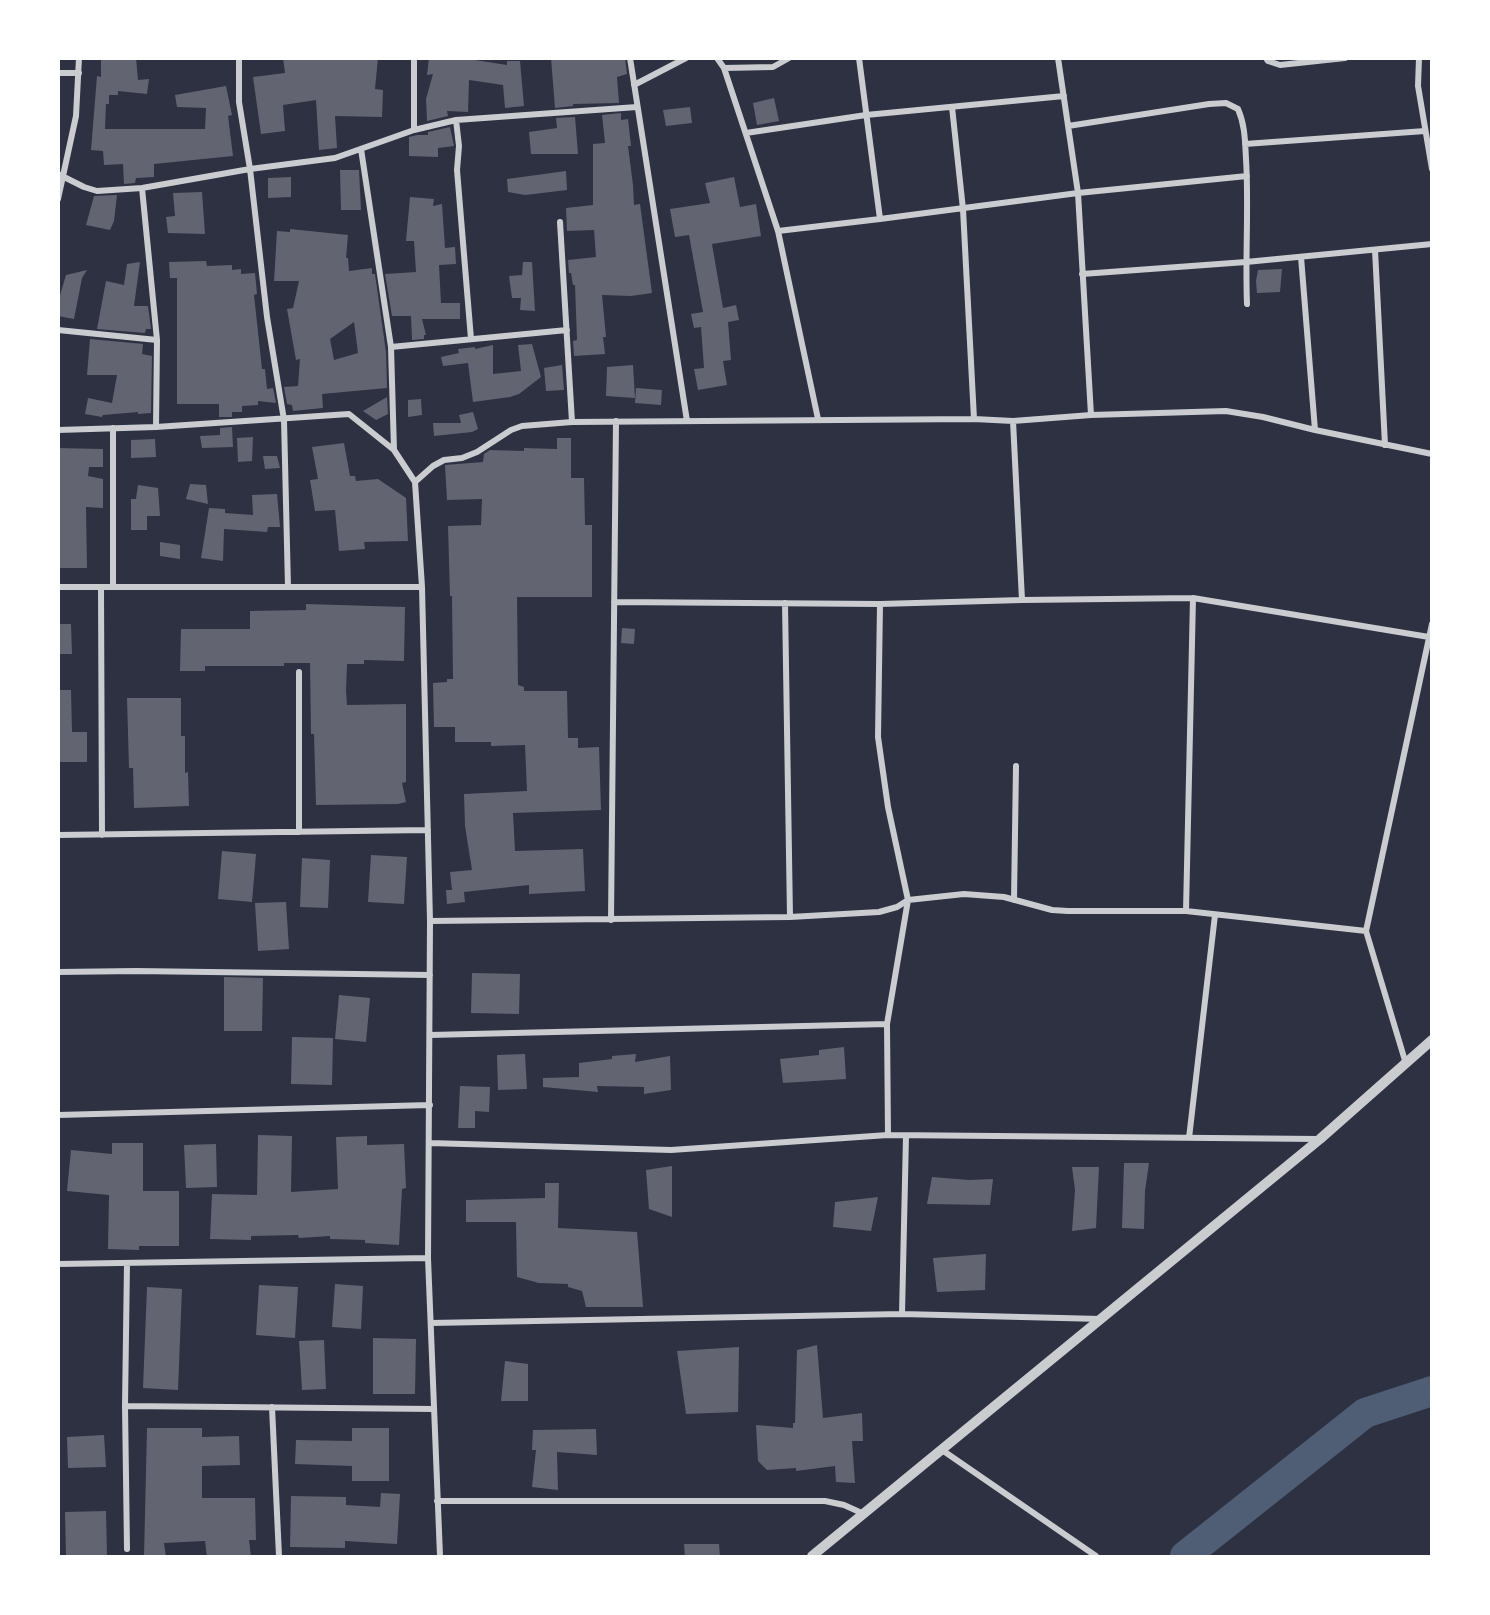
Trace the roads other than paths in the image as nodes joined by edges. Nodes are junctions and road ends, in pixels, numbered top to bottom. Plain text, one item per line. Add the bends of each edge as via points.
1 (79, 58) edge
2 (239, 58) edge
3 (414, 58) edge
4 (630, 58) edge
5 (686, 58) edge
6 (717, 58) edge
7 (789, 58) edge
8 (859, 58) edge
9 (1058, 58) edge
10 (1266, 58) edge
11 (1345, 58) edge
12 (1419, 58) edge
13 (724, 68) junction
14 (79, 72) junction
15 (58, 73) edge
16 (634, 85) junction
17 (1064, 96) junction
18 (637, 107) junction
19 (952, 107) junction
20 (866, 115) junction
21 (456, 120) junction
22 (1068, 126) junction
23 (1427, 126) edge
24 (414, 129) junction
25 (746, 133) junction
26 (1245, 144) junction
27 (361, 149) junction
28 (250, 168) junction
29 (1431, 169) edge
30 (61, 175) edge
31 (1247, 176) junction
32 (142, 188) junction
33 (1078, 193) junction
34 (58, 199) edge
35 (963, 209) junction
36 (880, 219) junction
37 (560, 222) dead end
38 (778, 231) junction
39 (1431, 244) edge
40 (1375, 250) junction
41 (1301, 257) junction
42 (1246, 262) junction
43 (1082, 274) junction
44 (1247, 304) dead end
45 (58, 330) edge
46 (567, 330) junction
47 (471, 339) junction
48 (157, 340) junction
49 (391, 347) junction
50 (1091, 415) junction
51 (818, 419) junction
52 (974, 419) junction
53 (284, 420) junction
54 (616, 421) junction
55 (687, 421) junction
56 (1013, 421) junction
57 (572, 422) junction
58 (156, 427) junction
59 (113, 428) junction
60 (58, 430) edge
61 (1315, 430) junction
62 (1384, 445) junction
63 (394, 450) junction
64 (1431, 454) edge
65 (415, 482) junction
66 (101, 587) junction
67 (112, 587) junction
68 (288, 587) junction
69 (422, 587) junction
70 (58, 588) edge
71 (1193, 598) junction
72 (1022, 600) junction
73 (614, 602) junction
74 (785, 603) junction
75 (880, 604) junction
76 (1431, 624) edge
77 (1429, 637) junction
78 (299, 672) dead end
79 (1016, 766) dead end
80 (428, 830) junction
81 (299, 832) junction
82 (58, 835) edge
83 (102, 835) junction
84 (908, 900) junction
85 (1014, 900) junction
86 (1186, 911) junction
87 (1215, 915) junction
88 (790, 917) junction
89 (611, 920) junction
90 (430, 921) junction
91 (1366, 931) junction
92 (58, 972) edge
93 (430, 975) junction
94 (886, 1024) junction
95 (430, 1035) junction
96 (1431, 1040) edge
97 (1406, 1064) junction
98 (430, 1105) junction
99 (58, 1115) edge
100 (888, 1135) junction
101 (906, 1136) junction
102 (1189, 1138) junction
103 (1320, 1139) junction
104 (429, 1143) junction
105 (428, 1258) junction
106 (127, 1263) junction
107 (58, 1264) edge
108 (902, 1314) junction
109 (1102, 1319) junction
110 (430, 1323) junction
111 (125, 1406) junction
112 (272, 1407) junction
113 (434, 1409) junction
114 (942, 1450) junction
115 (437, 1501) junction
116 (864, 1514) junction
117 (127, 1549) dead end
118 (279, 1557) edge
119 (440, 1557) edge
120 (812, 1557) edge
121 (1096, 1557) edge

1 - 14 street
2 - 28 street via 239,102
3 - 24 street
4 - 16 street
5 - 16 street
6 - 13 street
7 - 13 street via 773,66
8 - 20 street
9 - 17 street
10 - 11 street via 1280,65
12 - 23 street via 1418,86
13 - 25 street
14 - 15 street
14 - 30 street via 76,116
16 - 18 street
17 - 19 street
17 - 22 street
18 - 21 street
18 - 55 street
19 - 20 street
19 - 35 street
20 - 25 street
20 - 36 street
21 - 24 street
21 - 47 street
22 - 26 street via 1226,103 1241,115
22 - 33 street
23 - 26 street
23 - 29 street
24 - 27 street
25 - 38 street
26 - 31 street
27 - 28 street via 335,158
27 - 49 street
28 - 32 street
28 - 53 street via 267,317
30 - 32 street via 97,191
30 - 34 street
31 - 33 street
31 - 42 street
32 - 48 street
33 - 35 street
33 - 43 street
35 - 36 street
35 - 52 street
36 - 38 street
37 - 46 street
38 - 51 street
39 - 40 street
40 - 41 street
40 - 62 street
41 - 42 street
41 - 61 street
42 - 43 street
42 - 44 street
43 - 50 street
45 - 48 street
46 - 47 street
46 - 57 street
47 - 49 street
48 - 58 street
49 - 63 street
50 - 56 street
50 - 61 street via 1226,411
51 - 52 street
51 - 55 street
52 - 56 street
53 - 58 street
53 - 63 street via 350,414
53 - 68 street
54 - 55 street
54 - 57 street
54 - 73 street
56 - 72 street
57 - 65 street via 511,430 477,452 444,460
58 - 59 street
59 - 60 street
59 - 67 street
61 - 62 street
62 - 64 street
63 - 65 street
65 - 69 street
66 - 67 street
66 - 70 street
66 - 83 street
67 - 68 street
68 - 69 street
69 - 80 street
71 - 72 street
71 - 77 street
71 - 86 street
72 - 75 street
73 - 74 street
73 - 89 street
74 - 75 street
74 - 88 street
75 - 84 street via 878,737
76 - 77 street
77 - 91 street
78 - 81 street
79 - 85 street
80 - 81 street
80 - 90 street
81 - 83 street
82 - 83 street
84 - 85 street via 964,894
84 - 88 street via 879,912
84 - 94 street
85 - 86 street via 1052,910
86 - 87 street
87 - 91 street
87 - 102 street
88 - 89 street
89 - 90 street
90 - 93 street
91 - 97 street
92 - 93 street
93 - 95 street
94 - 95 street
94 - 100 street
95 - 98 street
96 - 97 street
97 - 103 street
98 - 99 street
98 - 104 street
100 - 101 street
100 - 104 street via 671,1150
101 - 102 street
101 - 108 street
102 - 103 street
103 - 109 street
104 - 105 street
105 - 106 street
105 - 110 street
106 - 107 street
106 - 111 street
108 - 109 street
108 - 110 street
109 - 114 street
110 - 113 street
111 - 112 street
111 - 117 street
112 - 113 street
112 - 118 street
113 - 115 street
114 - 116 street
114 - 121 street
115 - 116 street via 825,1501
115 - 119 street
116 - 120 street

